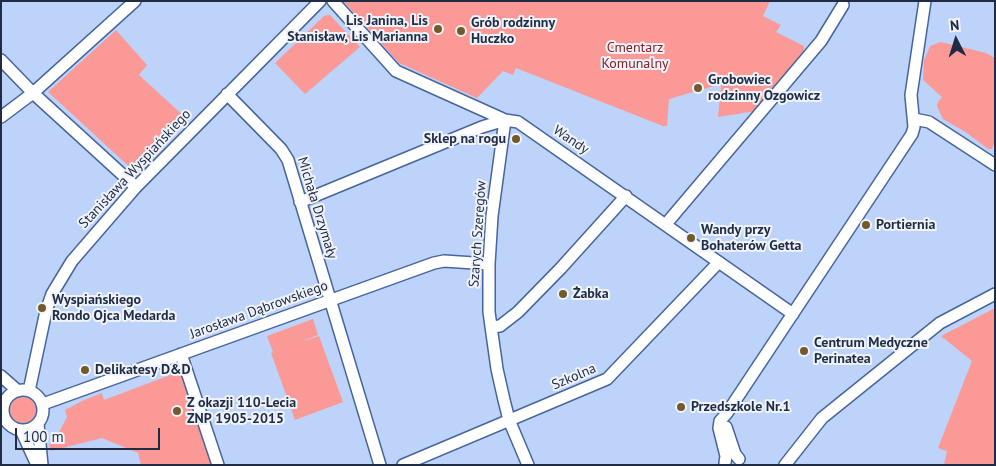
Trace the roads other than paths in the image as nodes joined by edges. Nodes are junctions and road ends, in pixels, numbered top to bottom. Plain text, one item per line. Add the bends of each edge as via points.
1 (135, 1) edge
2 (320, 1) edge
3 (333, 1) edge
4 (925, 1) edge
5 (843, 5) dead end
6 (1, 60) edge
7 (33, 93) junction
8 (227, 94) junction
9 (1, 117) edge
10 (914, 119) junction
11 (505, 120) junction
12 (995, 165) edge
13 (136, 187) junction
14 (626, 196) junction
15 (300, 202) junction
16 (666, 224) junction
17 (719, 262) junction
18 (489, 264) junction
19 (995, 294) edge
20 (330, 300) junction
21 (793, 314) junction
22 (491, 327) junction
23 (182, 354) junction
24 (1, 376) edge
25 (24, 391) junction
26 (3, 398) edge
27 (43, 404) junction
28 (727, 413) junction
29 (509, 420) junction
30 (38, 424) junction
31 (20, 430) junction
32 (741, 462) edge
33 (724, 464) edge
34 (37, 465) edge
35 (42, 465) edge
36 (218, 465) edge
37 (380, 465) edge
38 (403, 465) edge
39 (528, 465) edge
40 (785, 465) edge

1 - 7 street
2 - 8 street, Stanisława Wyspiańskiego
3 - 11 street, Wandy via 396,70
4 - 10 street via 911,95
5 - 16 street via 821,41
6 - 7 street
7 - 9 street
7 - 13 street
8 - 13 street, Stanisława Wyspiańskiego
8 - 15 street, Michała Drzymały via 285,154
10 - 12 street via 930,122
10 - 21 street via 912,134
11 - 14 street, Wandy via 518,122
11 - 15 street
11 - 18 street, Szarych Szeregów
13 - 25 street, Stanisława Wyspiańskiego via 61,277 46,311
14 - 16 street, Wandy
14 - 22 street via 518,312 500,326
15 - 20 street, Michała Drzymały
16 - 17 street, Wandy
17 - 21 street, Wandy
17 - 29 street, Szkolna via 607,379
18 - 20 street, Jarosława Dąbrowskiego via 439,261
18 - 22 street, Szarych Szeregów
19 - 40 street via 929,332 822,418
20 - 23 street, Jarosława Dąbrowskiego
20 - 37 street, Michała Drzymały
21 - 28 street
22 - 29 street, Szarych Szeregów
23 - 27 street, Jarosława Dąbrowskiego
23 - 36 street
24 - 25 street
25 - 26 street
25 - 27 street via 39,398
26 - 31 street via 5,418
27 - 30 street
28 - 32 street via 727,432
28 - 33 street via 719,428 726,456
29 - 38 street, Szkolna
29 - 39 street, Szarych Szeregów
30 - 31 street
30 - 35 street
31 - 34 street
32 - 33 street via 730,459

